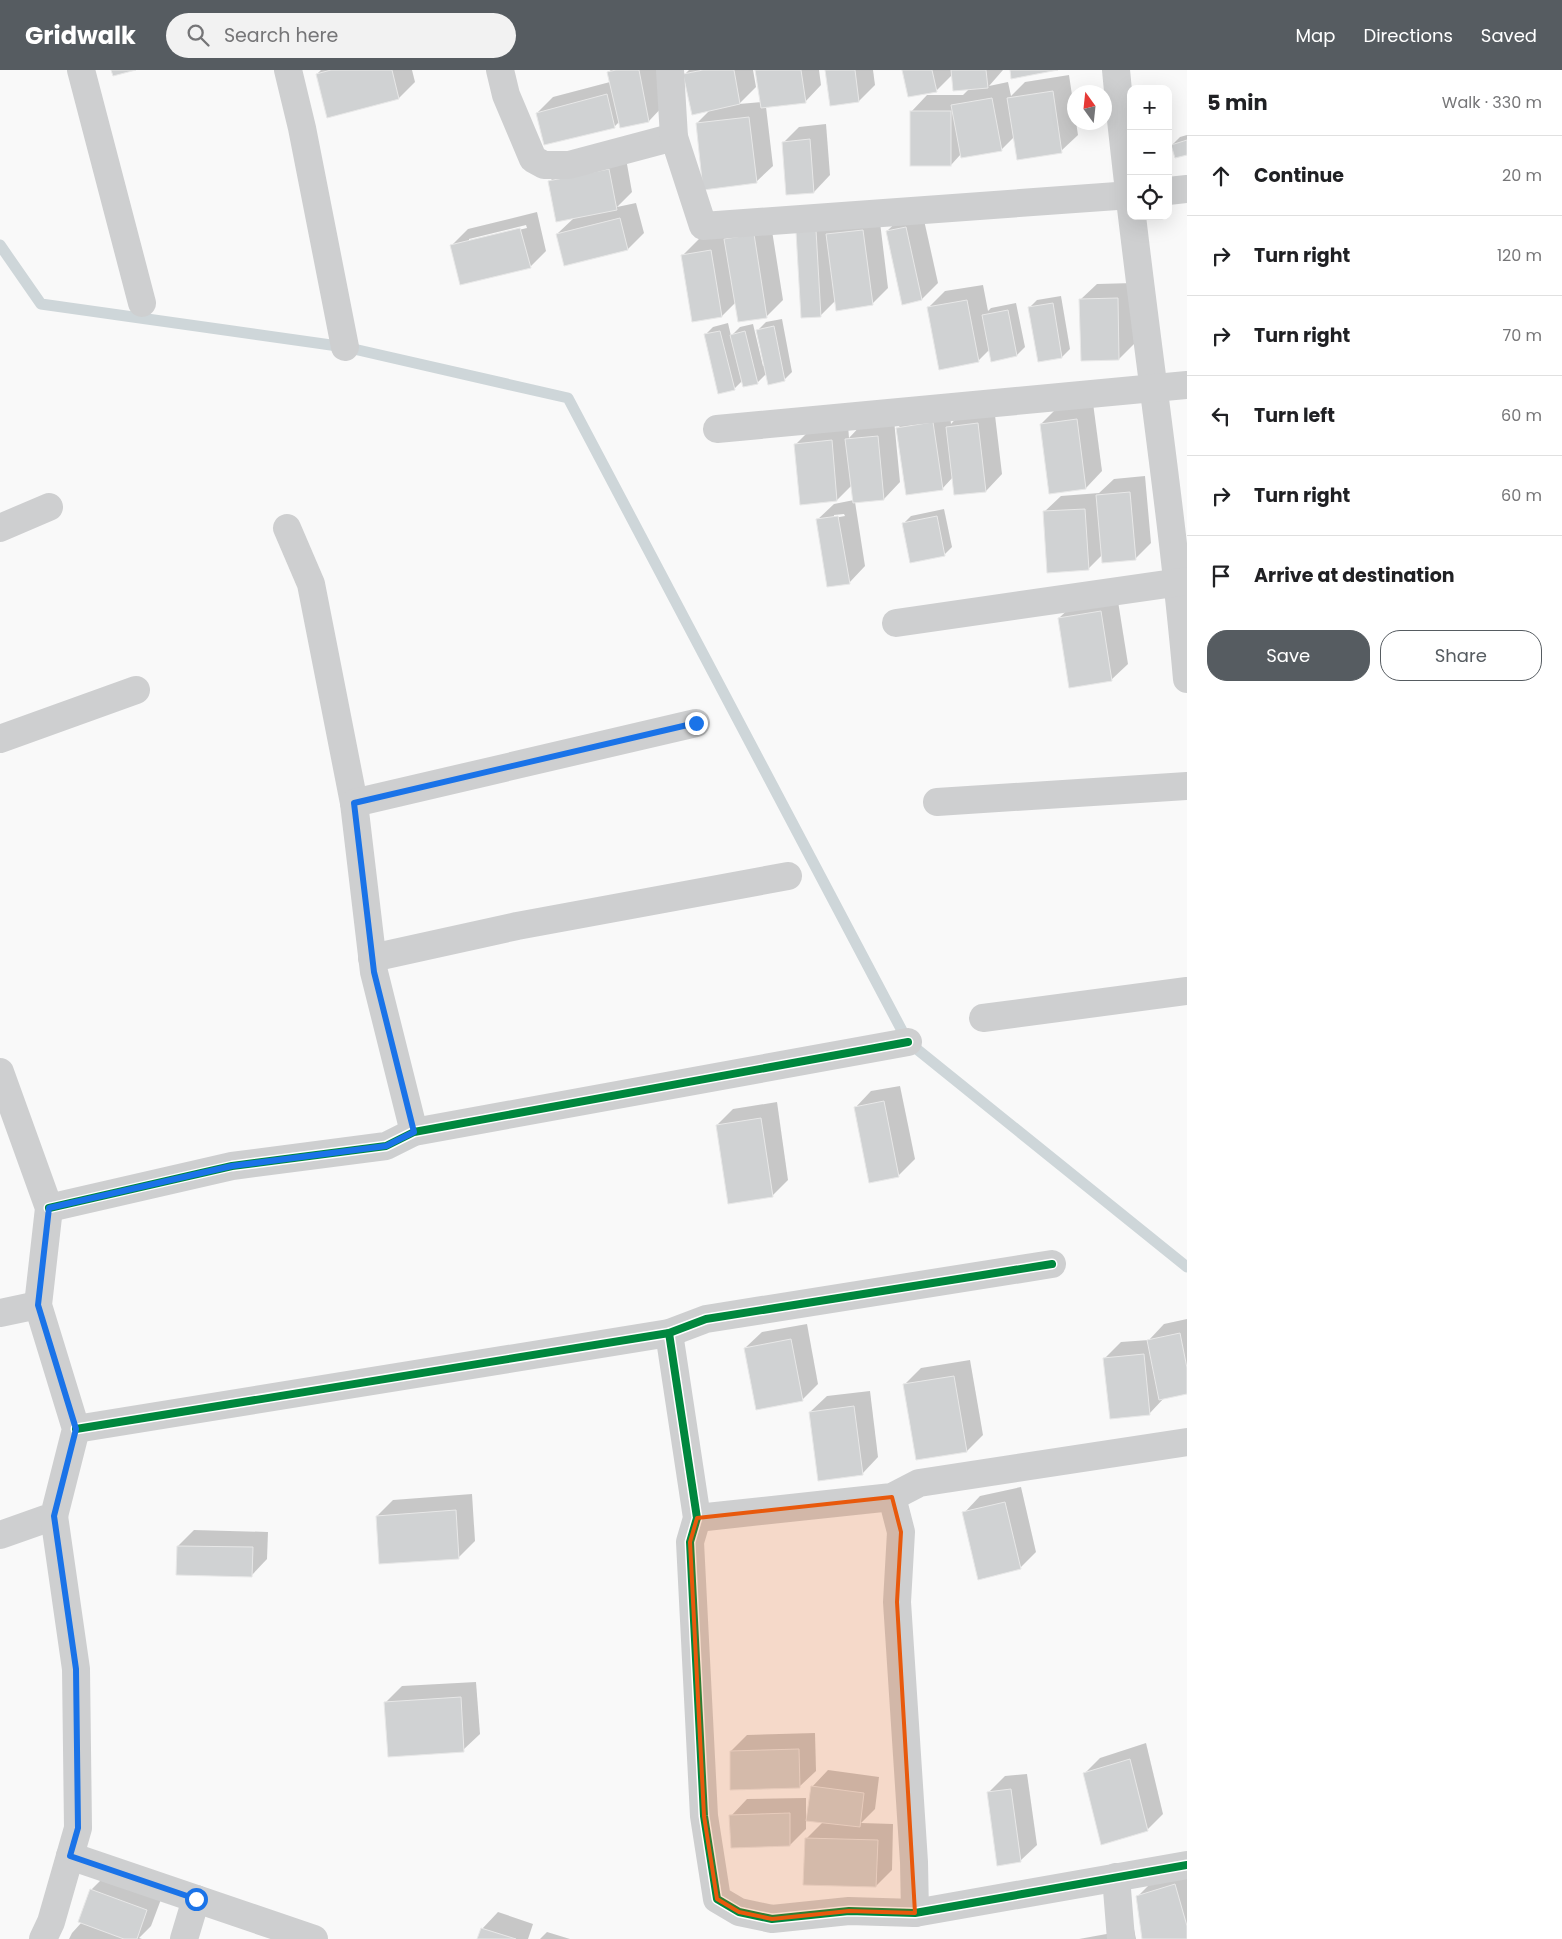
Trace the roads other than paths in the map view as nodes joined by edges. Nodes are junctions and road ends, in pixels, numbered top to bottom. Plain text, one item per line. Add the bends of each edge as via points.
1 (81, 70) edge
2 (288, 70) edge
3 (500, 70) edge
4 (670, 70) edge
5 (1116, 70) edge
6 (674, 137) junction
7 (1127, 176) edge
8 (1187, 189) edge
9 (1172, 191) edge
10 (1127, 195) edge
11 (1132, 220) edge
12 (142, 303) dead end
13 (345, 347) dead end
14 (1187, 385) edge
15 (1153, 388) junction
16 (716, 430) dead end
17 (49, 507) dead end
18 (0, 528) edge
19 (287, 528) dead end
20 (1183, 581) edge
21 (896, 623) dead end
22 (1187, 680) edge
23 (136, 690) dead end
24 (696, 723) dead end
25 (0, 738) edge
26 (1187, 786) edge
27 (937, 802) dead end
28 (354, 803) junction
29 (788, 876) dead end
30 (372, 958) junction
31 (1187, 990) edge
32 (983, 1018) dead end
33 (908, 1042) dead end
34 (0, 1072) edge
35 (414, 1132) junction
36 (49, 1208) junction
37 (1052, 1264) dead end
38 (38, 1305) junction
39 (0, 1313) edge
40 (668, 1332) junction
41 (76, 1429) junction
42 (1187, 1442) edge
43 (892, 1497) junction
44 (54, 1516) junction
45 (697, 1518) junction
46 (0, 1535) edge
47 (70, 1856) junction
48 (1187, 1864) edge
49 (1116, 1877) junction
50 (196, 1899) junction
51 (915, 1913) junction
52 (43, 1939) edge
53 (184, 1939) edge
54 (314, 1939) edge
55 (1121, 1939) edge

1 - 12 street
2 - 13 street
3 - 6 street via 506,95 533,159 544,166 569,165
4 - 6 street
5 - 7 street
6 - 10 street via 703,226
8 - 9 street
11 - 15 street
14 - 15 street
15 - 16 street
15 - 20 street
17 - 18 street
19 - 28 street via 311,584
20 - 21 street
20 - 22 street
23 - 25 street
24 - 28 street
26 - 27 street
28 - 30 street
29 - 30 street via 518,926
30 - 35 street
31 - 32 street
33 - 35 street
34 - 36 street
35 - 36 street via 386,1146 232,1166
36 - 38 street
37 - 40 street via 706,1319
38 - 39 street
38 - 41 street
40 - 41 street
40 - 45 street
41 - 44 street
42 - 43 street via 919,1484
43 - 45 street
43 - 51 street via 901,1532 897,1602
44 - 46 street
44 - 47 street via 76,1669 78,1828
45 - 51 street via 690,1542 704,1816 717,1900 739,1912 772,1919 849,1911
47 - 50 street
47 - 52 street
48 - 49 street
49 - 51 street
49 - 55 street
50 - 53 street
50 - 54 street

